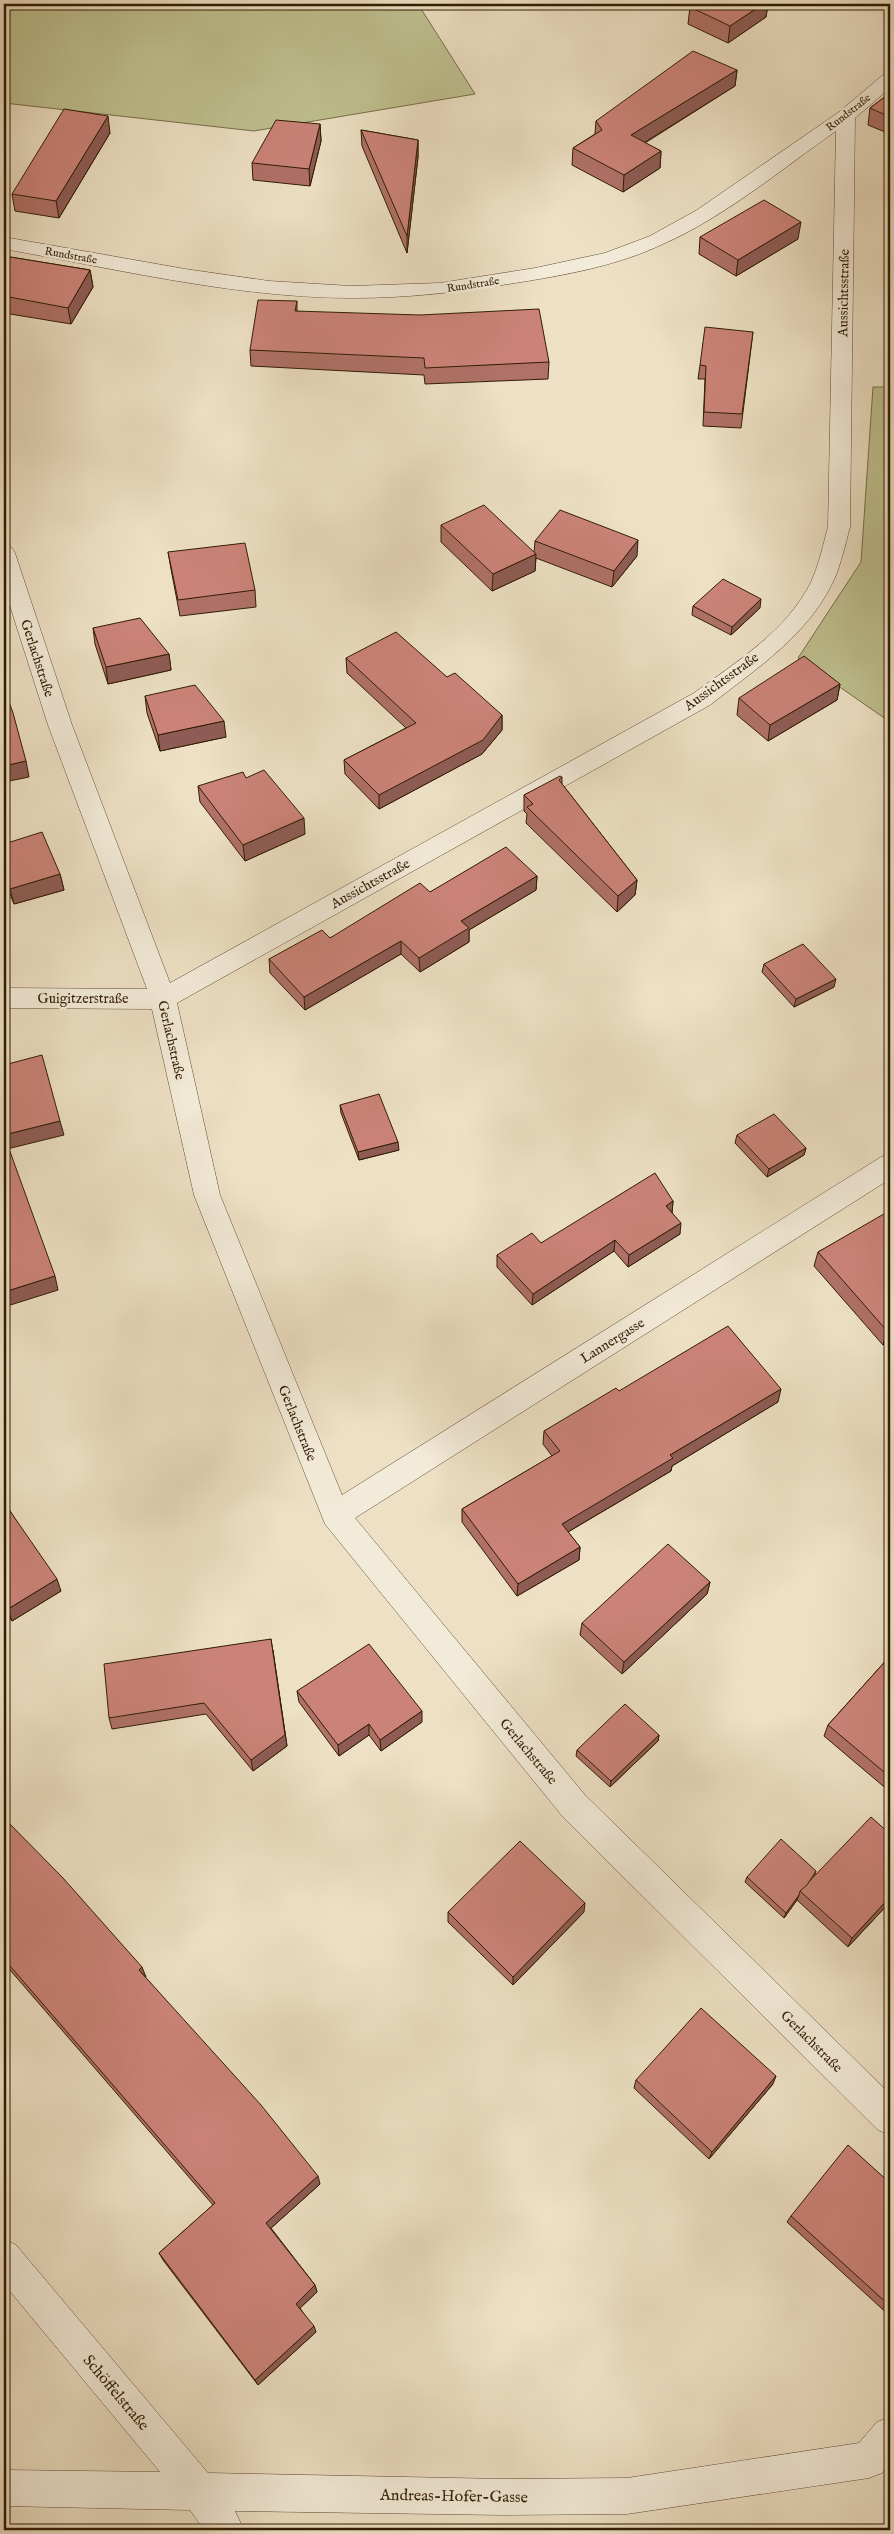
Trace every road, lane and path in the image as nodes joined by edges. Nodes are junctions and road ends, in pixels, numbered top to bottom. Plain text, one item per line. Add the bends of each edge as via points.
1 (890, 79) edge
2 (846, 116) junction
3 (4, 243) edge
4 (4, 553) edge
5 (4, 998) edge
6 (163, 999) junction
7 (890, 1165) edge
8 (335, 1515) junction
9 (890, 2118) edge
10 (4, 2257) edge
11 (890, 2434) edge
12 (4, 2488) edge
13 (200, 2492) junction
14 (226, 2530) edge

1 - 2 street, Rundstraße
2 - 3 street, Rundstraße via 704,214 657,240 600,260 440,289 350,292 270,287
2 - 6 street, Aussichtsstraße via 839,527 822,583 801,616 759,655 702,699
4 - 6 street, Gerlachstraße via 60,725
5 - 6 street, Guigitzerstraße
6 - 8 street, Gerlachstraße via 207,1196
7 - 8 street, Lannergasse
8 - 9 street, Gerlachstraße via 574,1806
10 - 13 street, Schöffelstraße
11 - 13 street, Andreas-Hofer-Gasse via 869,2460 628,2496
12 - 13 street, Andreas-Hofer-Gasse
13 - 14 street, Schöffelstraße

